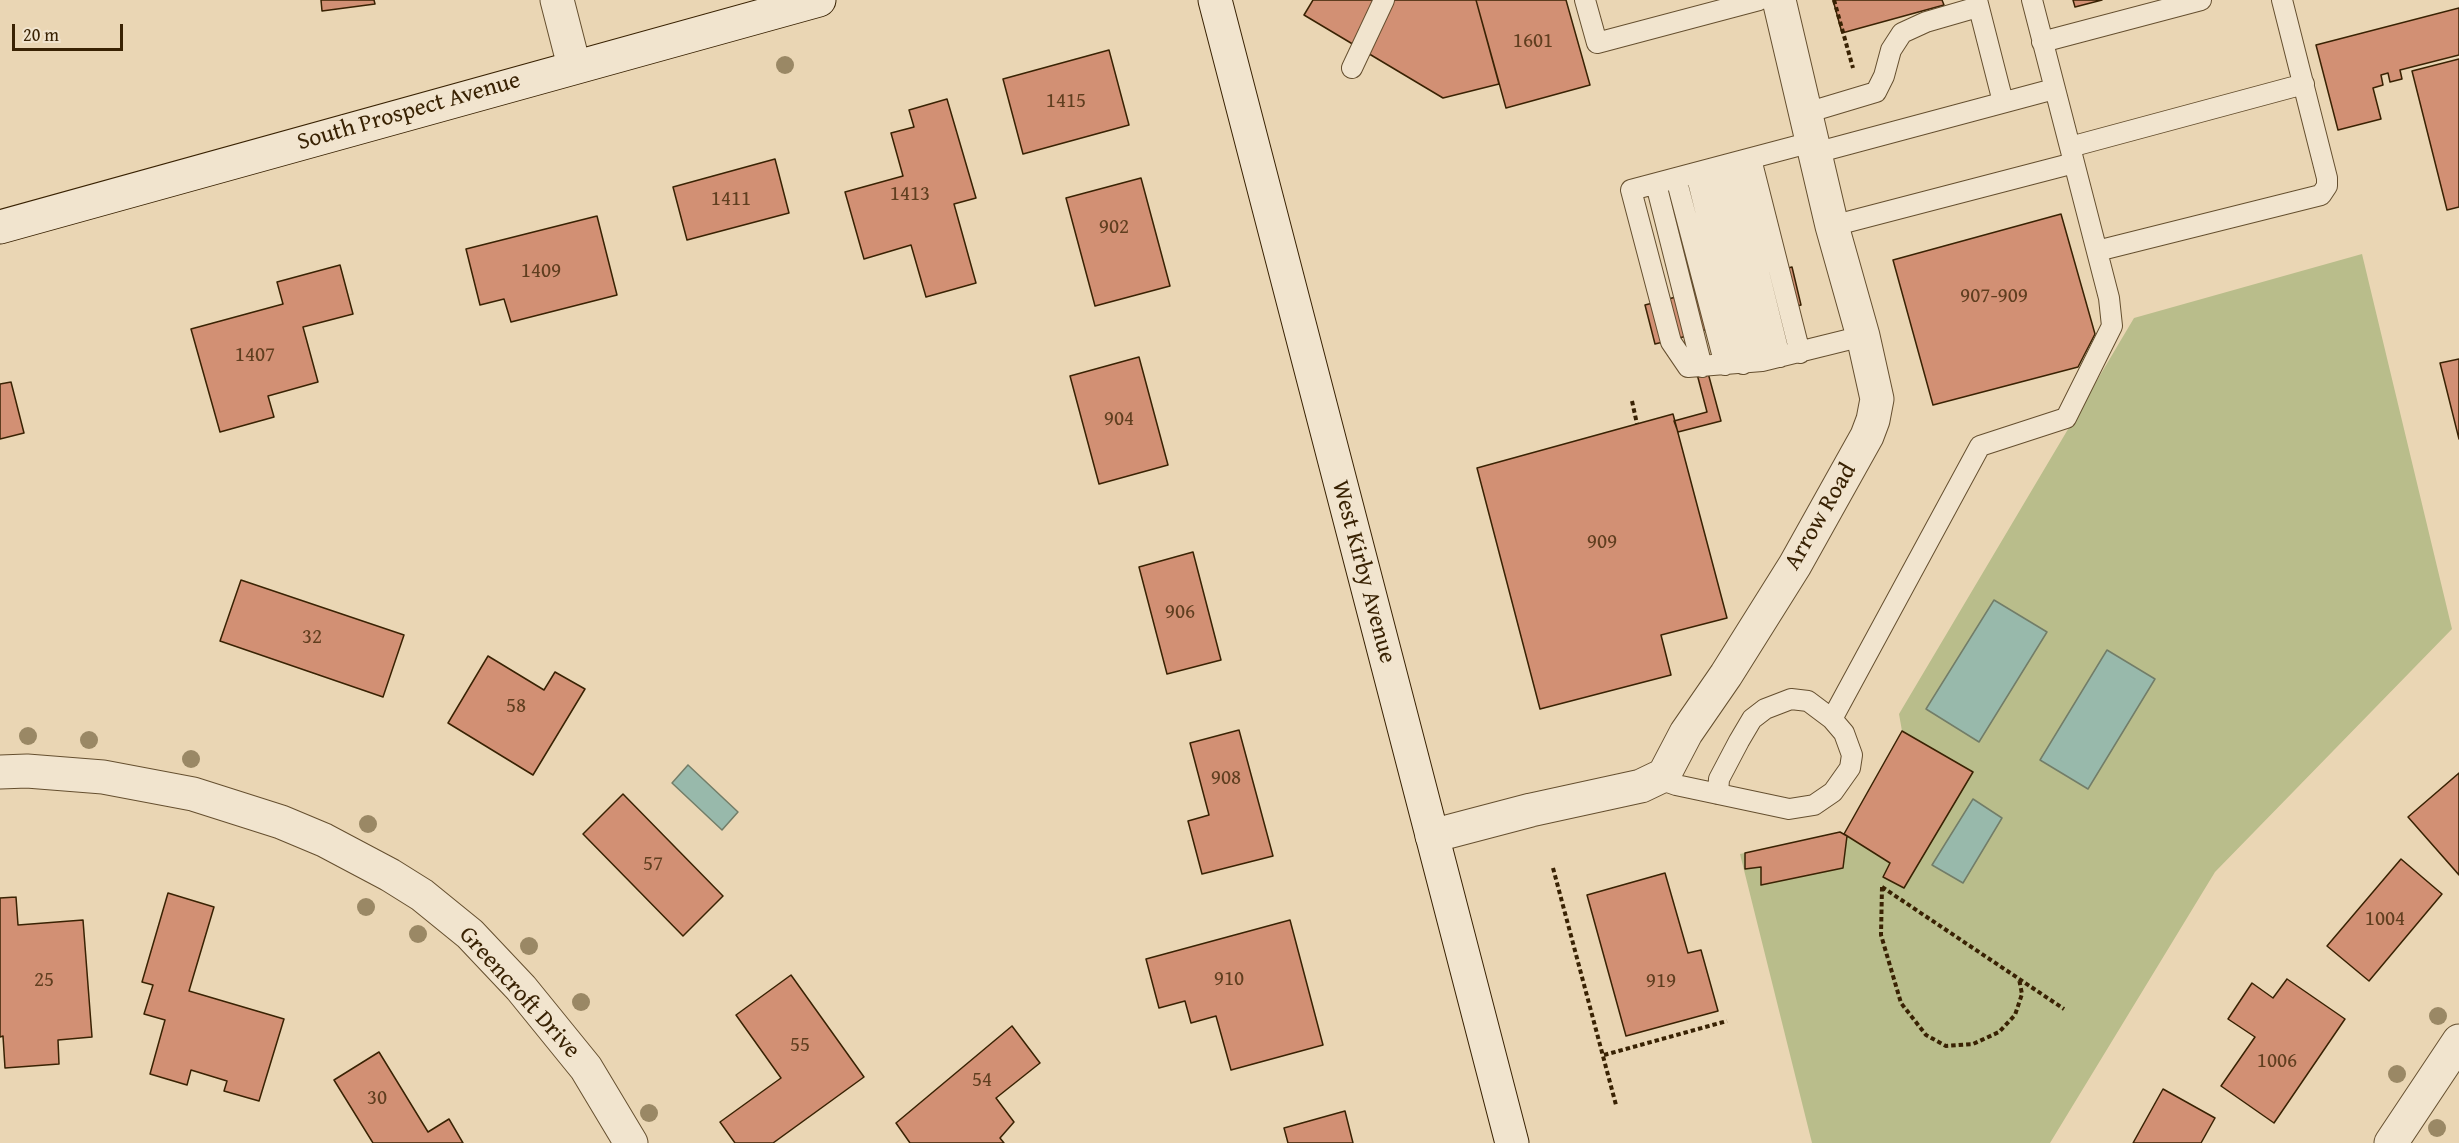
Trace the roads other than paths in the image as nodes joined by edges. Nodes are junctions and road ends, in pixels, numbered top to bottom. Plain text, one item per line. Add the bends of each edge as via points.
1 (556, 0) edge
2 (819, 0) edge
3 (1215, 0) edge
4 (1384, 0) edge
5 (1585, 0) edge
6 (1760, 0) edge
7 (1779, 0) edge
8 (2032, 0) edge
9 (2201, 0) edge
10 (2282, 0) edge
11 (1977, 3) edge
12 (2042, 42) junction
13 (574, 66) junction
14 (1352, 68) dead end
15 (2304, 84) junction
16 (2054, 89) junction
17 (2003, 102) junction
18 (1811, 136) junction
19 (2072, 155) junction
20 (1723, 166) junction
21 (1676, 178) junction
22 (0, 226) edge
23 (1832, 226) junction
24 (2097, 251) junction
25 (1863, 336) junction
26 (1800, 353) junction
27 (1753, 362) junction
28 (1832, 719) junction
29 (0, 772) edge
30 (1659, 779) junction
31 (1719, 794) junction
32 (1432, 836) junction
33 (2459, 1041) edge
34 (631, 1143) edge
35 (1512, 1143) edge
36 (2391, 1143) edge

1 - 13 street
2 - 13 street, South Prospect Avenue
3 - 32 street, West Kirby Avenue
4 - 14 lane
5 - 6 lane via 1597,43
7 - 18 street, Arrow Road
8 - 12 lane
9 - 12 lane
10 - 15 lane
11 - 17 lane
11 - 18 lane via 1902,33 1876,92
12 - 16 lane
13 - 22 street, South Prospect Avenue
15 - 19 lane
15 - 24 lane via 2327,178 2321,195
16 - 17 lane
16 - 19 lane
17 - 18 lane
18 - 20 lane
18 - 23 street, Arrow Road
19 - 23 lane
19 - 24 lane
20 - 21 lane
20 - 26 lane
20 - 27 lane
20 - 27 lane
21 - 27 lane
21 - 27 lane via 1630,190 1671,342 1688,367
23 - 25 street, Arrow Road
24 - 28 lane via 2112,326 2066,418 1980,446
25 - 26 lane
25 - 30 street, Arrow Road via 1877,399 1867,436 1795,565
26 - 27 lane
28 - 31 lane via 1808,701 1791,699 1765,709 1752,719 1739,741 1719,779
28 - 31 lane via 1844,733 1852,755 1850,768 1833,792 1814,805 1789,809
29 - 34 street, Greencroft Drive via 103,777 193,794 281,822 390,874 470,934 521,988 586,1068
30 - 31 lane
30 - 32 street
32 - 35 street, West Kirby Avenue
33 - 36 street

